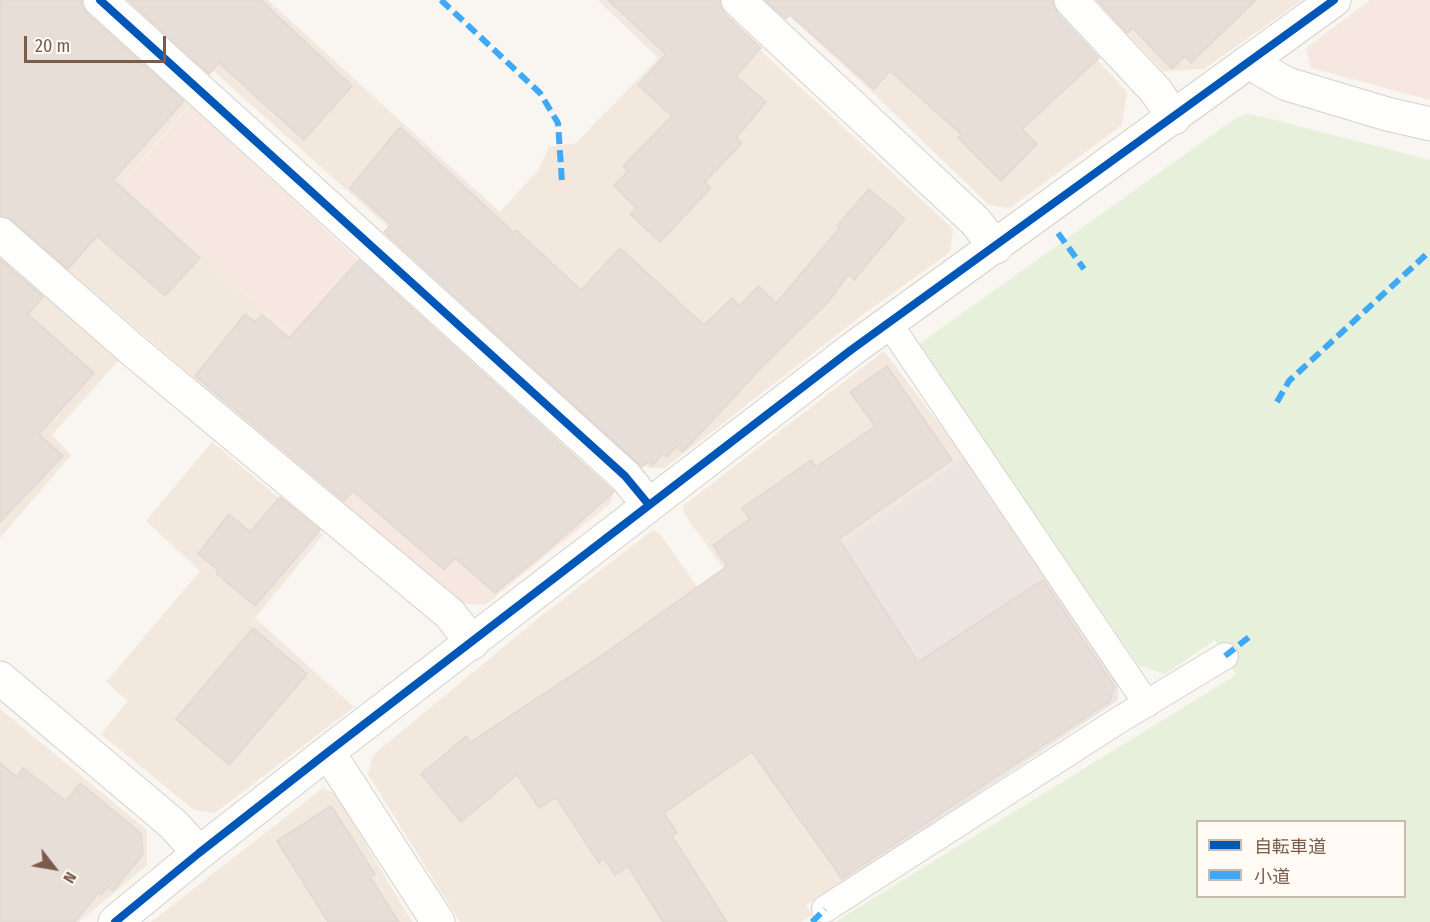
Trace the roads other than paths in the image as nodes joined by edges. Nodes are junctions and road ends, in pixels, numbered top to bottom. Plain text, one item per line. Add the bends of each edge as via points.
1 (100, 0) edge
2 (738, 0) edge
3 (1071, 0) edge
4 (1334, 0) edge
5 (1252, 61) junction
6 (1174, 118) junction
7 (1430, 124) edge
8 (0, 234) edge
9 (996, 247) junction
10 (888, 322) junction
11 (649, 505) junction
12 (472, 643) junction
13 (1225, 656) dead end
14 (0, 678) edge
15 (1147, 704) junction
16 (328, 752) junction
17 (199, 853) junction
18 (825, 909) dead end
19 (115, 922) edge
20 (438, 922) edge

1 - 11 street via 625,476
2 - 9 street via 975,221
3 - 6 street via 1156,91
4 - 5 street
5 - 6 street
5 - 7 street via 1287,84
6 - 9 street
8 - 12 street via 152,367 450,614
9 - 10 street
10 - 11 street
10 - 15 lane
11 - 12 street
12 - 16 street
13 - 15 lane
14 - 17 street via 174,825
15 - 18 lane
16 - 17 street
16 - 20 street
17 - 19 street

